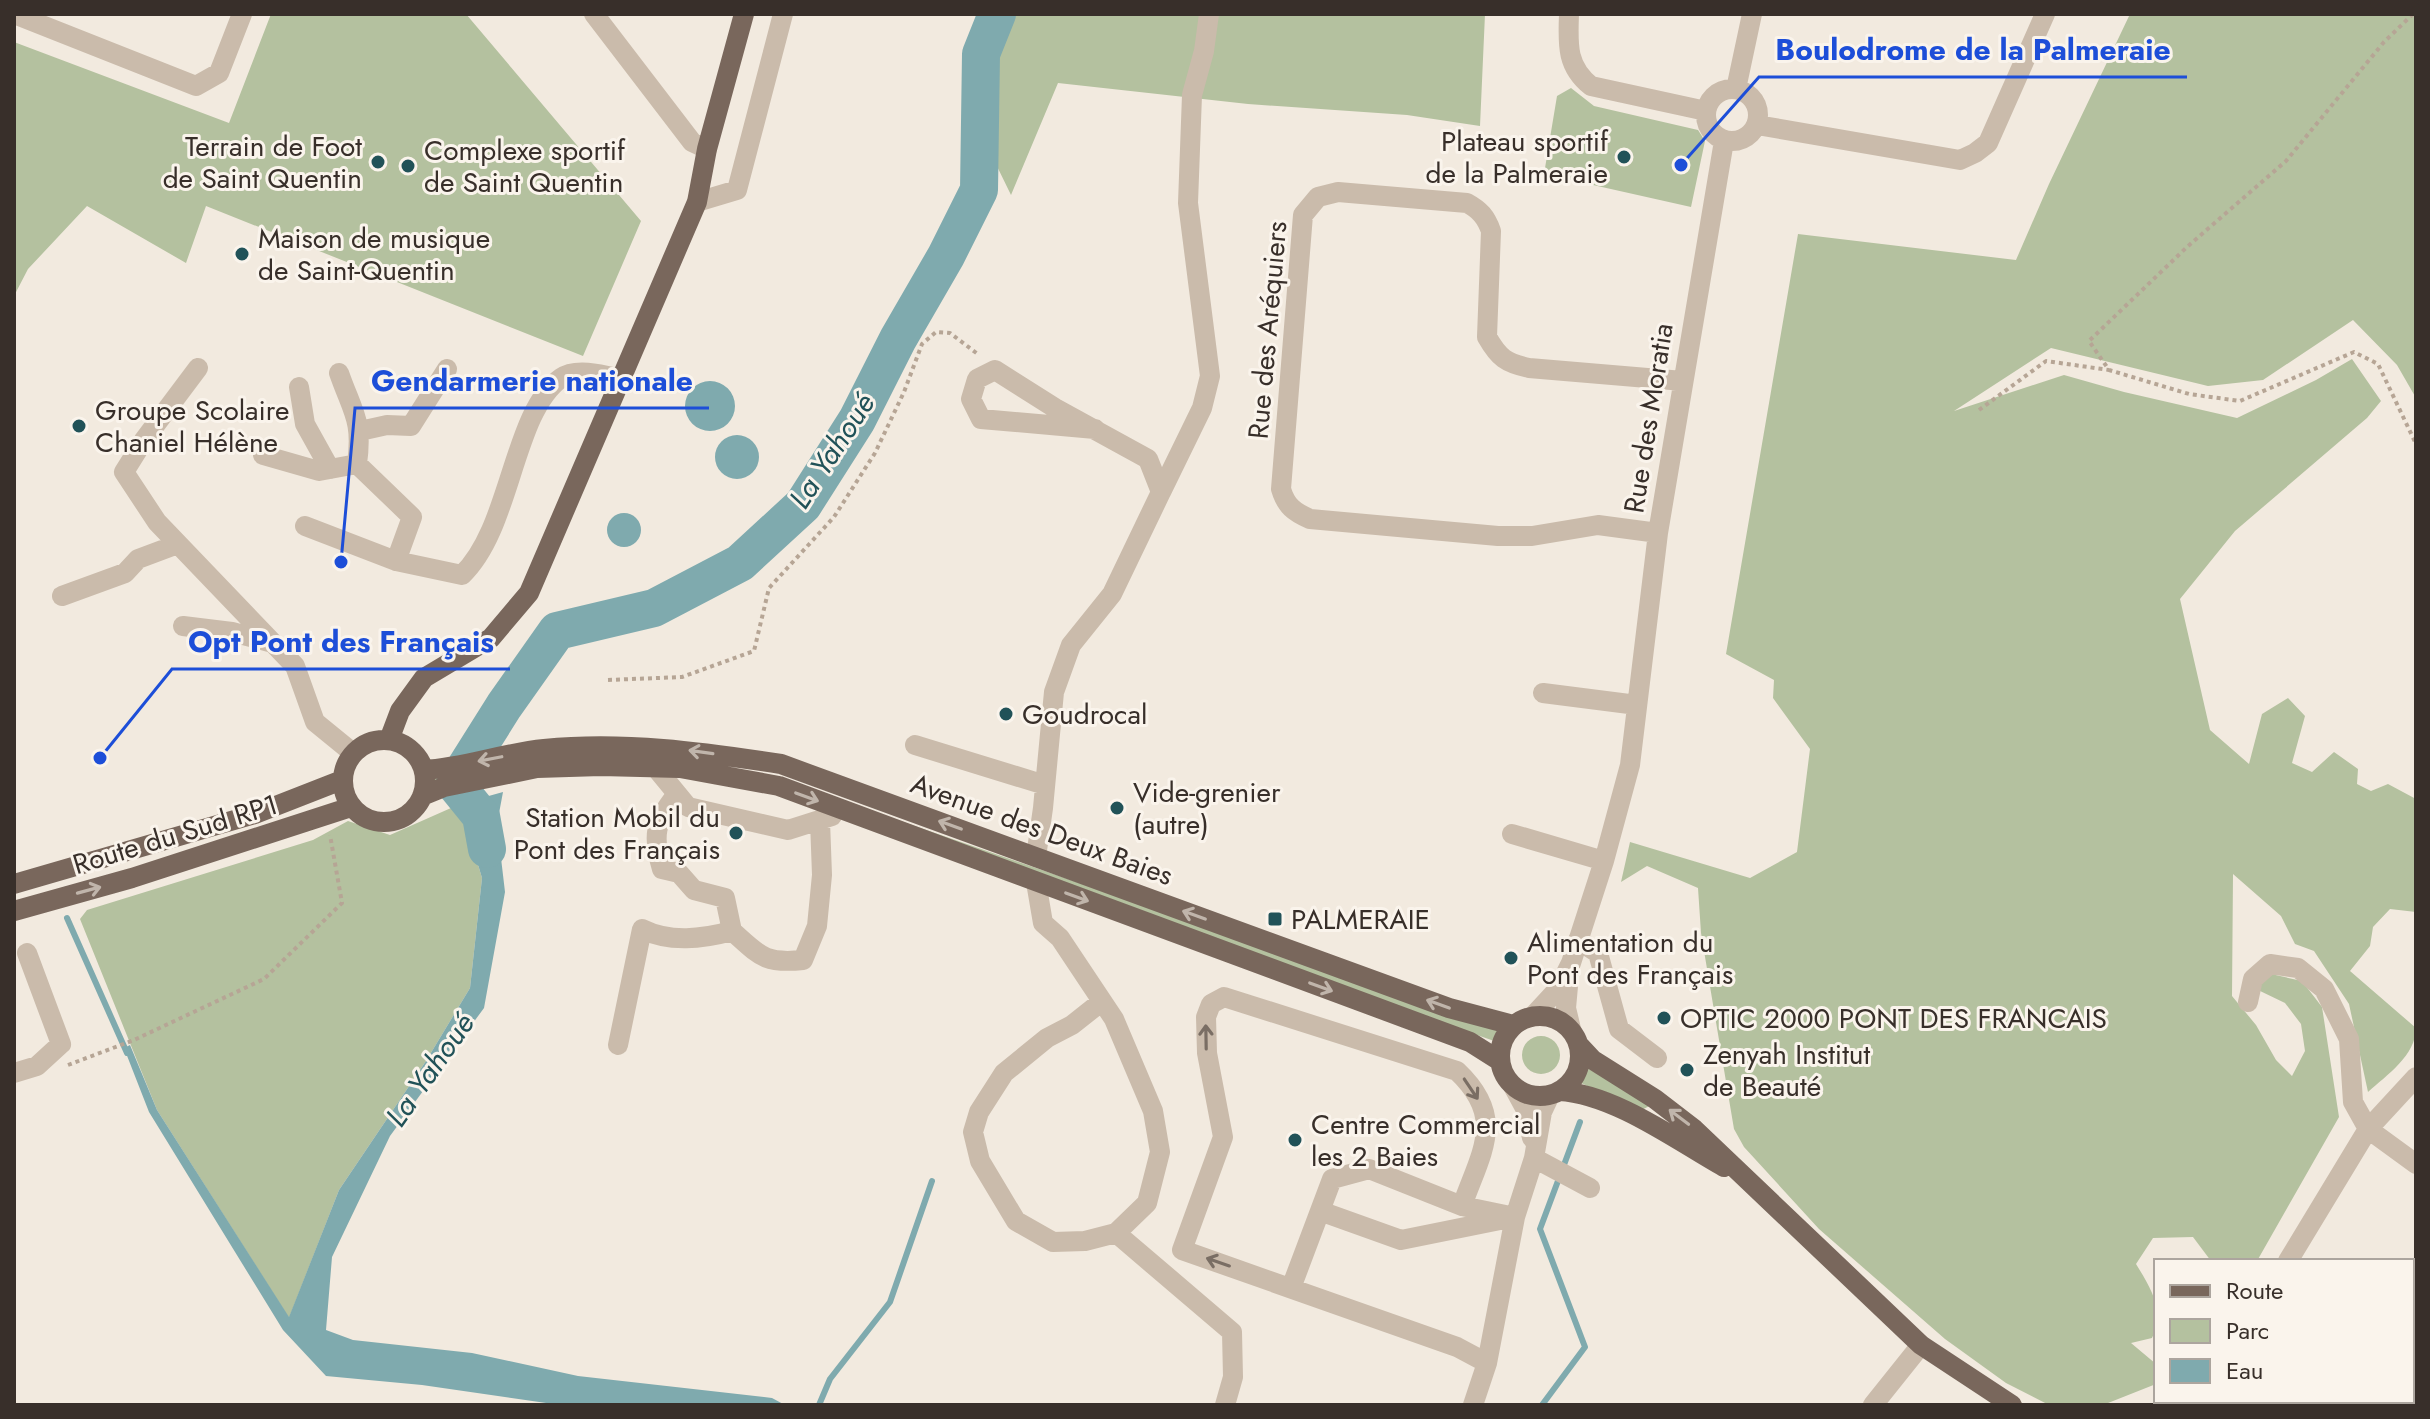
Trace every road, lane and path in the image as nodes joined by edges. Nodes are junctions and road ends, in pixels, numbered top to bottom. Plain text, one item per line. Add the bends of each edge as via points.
1 (14, 14) edge
2 (242, 14) edge
3 (594, 14) edge
4 (744, 14) edge
5 (783, 14) edge
6 (1209, 14) edge
7 (1569, 14) edge
8 (1752, 14) edge
9 (2045, 14) edge
10 (2413, 14) edge
11 (1736, 89) junction
12 (1706, 111) junction
13 (1757, 125) junction
14 (1724, 141) junction
15 (707, 149) junction
16 (697, 202) junction
17 (198, 368) dead end
18 (447, 369) dead end
19 (995, 370) junction
20 (2109, 370) junction
21 (339, 373) dead end
22 (621, 379) junction
23 (1683, 381) junction
24 (299, 387) dead end
25 (1979, 410) dead end
26 (1095, 429) junction
27 (360, 431) junction
28 (2416, 444) edge
29 (263, 455) dead end
30 (357, 464) junction
31 (330, 469) junction
32 (1161, 492) junction
33 (305, 526) dead end
34 (1658, 533) junction
35 (178, 544) junction
36 (396, 561) junction
37 (62, 596) dead end
38 (183, 626) dead end
39 (274, 643) junction
40 (608, 680) dead end
41 (1543, 693) dead end
42 (1637, 705) junction
43 (389, 740) junction
44 (915, 745) dead end
45 (353, 753) junction
46 (538, 758) junction
47 (655, 767) junction
48 (436, 775) junction
49 (342, 780) junction
50 (1045, 785) junction
51 (677, 794) junction
52 (351, 807) junction
53 (847, 811) junction
54 (327, 815) junction
55 (820, 821) junction
56 (1512, 834) dead end
57 (1036, 857) junction
58 (1604, 861) junction
59 (1036, 882) junction
60 (14, 884) edge
61 (14, 911) edge
62 (732, 931) junction
63 (1578, 940) junction
64 (27, 953) dead end
65 (1571, 963) junction
66 (1101, 1002) junction
67 (2248, 1002) dead end
68 (1534, 1015) junction
69 (1513, 1025) junction
70 (1575, 1037) junction
71 (618, 1045) dead end
72 (115, 1047) dead end
73 (1657, 1058) dead end
74 (1500, 1061) junction
75 (14, 1073) edge
76 (2416, 1077) edge
77 (1513, 1086) junction
78 (1555, 1093) junction
79 (2368, 1129) junction
80 (1535, 1154) junction
81 (2416, 1164) edge
82 (1590, 1188) dead end
83 (1758, 1188) junction
84 (1462, 1206) junction
85 (1320, 1211) junction
86 (1515, 1217) junction
87 (1116, 1233) junction
88 (2289, 1259) edge
89 (1291, 1288) junction
90 (1921, 1345) junction
91 (1487, 1363) junction
92 (1225, 1405) edge
93 (1473, 1405) edge
94 (1873, 1405) edge
95 (2012, 1405) edge

1 - 2 street via 196,86 219,73
3 - 15 street via 692,142
4 - 15 main road
5 - 16 street via 737,190
6 - 32 street via 1192,95 1188,203 1210,376 1202,408
7 - 12 street via 1571,63 1591,86
8 - 11 street
9 - 13 street via 1988,143 1960,160
10 - 20 path via 2286,161 2089,341
11 - 12 street via 1720,92
11 - 13 street via 1755,102
12 - 14 street via 1712,133
13 - 14 street via 1741,141
14 - 23 street, Rue des Moratia
15 - 16 main road
16 - 22 main road
17 - 35 street via 124,472
18 - 27 street via 411,426
19 - 26 street
19 - 26 street via 977,379 971,399 981,419
19 - 40 path via 950,333 936,332 922,344 875,453 834,517 769,588 754,651 682,677
20 - 25 path via 2046,361
20 - 28 path via 2189,394 2240,401 2354,352 2378,364
21 - 27 street
22 - 36 street via 593,373 563,376 541,399 501,508 476,561 462,575
22 - 43 main road via 529,593 491,638 424,678 400,711
23 - 34 street, Rue des Moratia
23 - 34 street, Rue des Aréquiers via 1509,364 1487,337 1491,231 1478,209 1467,203 1338,192 1318,197 1303,215 1281,489 1296,512 1310,519 1498,536 1598,525
24 - 31 street via 305,424
26 - 32 street via 1148,459
27 - 30 street
29 - 31 street via 319,471
30 - 31 street
30 - 36 street via 412,517
32 - 50 street via 1112,594 1071,645 1054,692
33 - 36 street
34 - 42 street, Rue des Moratia
35 - 37 street via 138,559 125,573
35 - 39 street
38 - 39 street
39 - 45 street via 295,666 315,722
41 - 42 street
42 - 58 street, Rue des Moratia via 1630,765
43 - 45 main road
43 - 48 main road via 411,750
44 - 50 street
45 - 49 main road
46 - 47 main road, Avenue des Deux Baies
46 - 48 main road
57 -> 46 main road, Avenue des Deux Baies via 781,764 680,749 594,745
47 - 51 street
47 -> 53 main road, Avenue des Deux Baies via 779,786
48 - 52 main road via 408,815 384,823 360,816
49 - 52 main road
49 - 60 main road, Route du Sud RP1 via 255,814
50 - 57 street
51 - 55 street via 688,807 788,830
51 - 62 street via 661,814 655,847 662,869 679,873 694,890 725,898
52 - 54 main road, Route du Sud RP1
53 - 55 street
53 - 59 main road, Avenue des Deux Baies
61 -> 54 main road, Route du Sud RP1
54 - 72 path via 342,903 264,979
55 - 62 street via 817,926 803,960 778,963 760,956
56 - 58 street
69 -> 57 main road, Avenue des Deux Baies via 1449,1008
58 - 63 street, Rue des Moratia
59 - 66 street via 1043,923 1060,938
59 -> 74 main road, Avenue des Deux Baies via 1470,1042
62 - 71 street via 704,938 657,937 642,929
63 - 65 street, Rue des Moratia
63 - 73 street via 1598,953 1619,1029
64 - 75 street via 61,1044 37,1066
65 - 68 street, Rue des Moratia via 1558,989
65 - 70 street, Rue des Moratia via 1566,1008
66 - 87 street via 1114,1019 1153,1111 1160,1152 1147,1203
66 - 87 street via 1004,1073 973,1132 980,1161 1016,1221 1053,1242
67 - 79 street via 2253,979 2270,964 2298,968 2324,989 2349,1039 2353,1102
68 - 69 main road
68 - 70 main road via 1561,1021
69 - 74 main road via 1500,1048
70 - 78 main road via 1579,1068
83 -> 70 main road via 1694,1129 1593,1060
74 - 77 main road
76 - 79 street
77 - 78 main road via 1534,1095
77 - 80 street via 1526,1110
78 - 80 street via 1542,1112
78 - 83 main road via 1582,1092 1628,1113
79 - 81 street
79 - 88 street
80 - 82 street
80 - 86 street
83 - 90 main road
84 - 85 street via 1369,1169 1332,1179
84 - 86 street
89 -> 84 street via 1182,1250 1223,1137 1207,1053 1206,1017 1211,1004 1224,997 1457,1071 1473,1086 1488,1132
85 - 86 street via 1401,1240
85 - 89 street
86 - 91 street
87 - 92 street via 1232,1332 1233,1377
89 - 91 street via 1457,1347
90 - 94 street
90 - 95 main road
91 - 93 street

